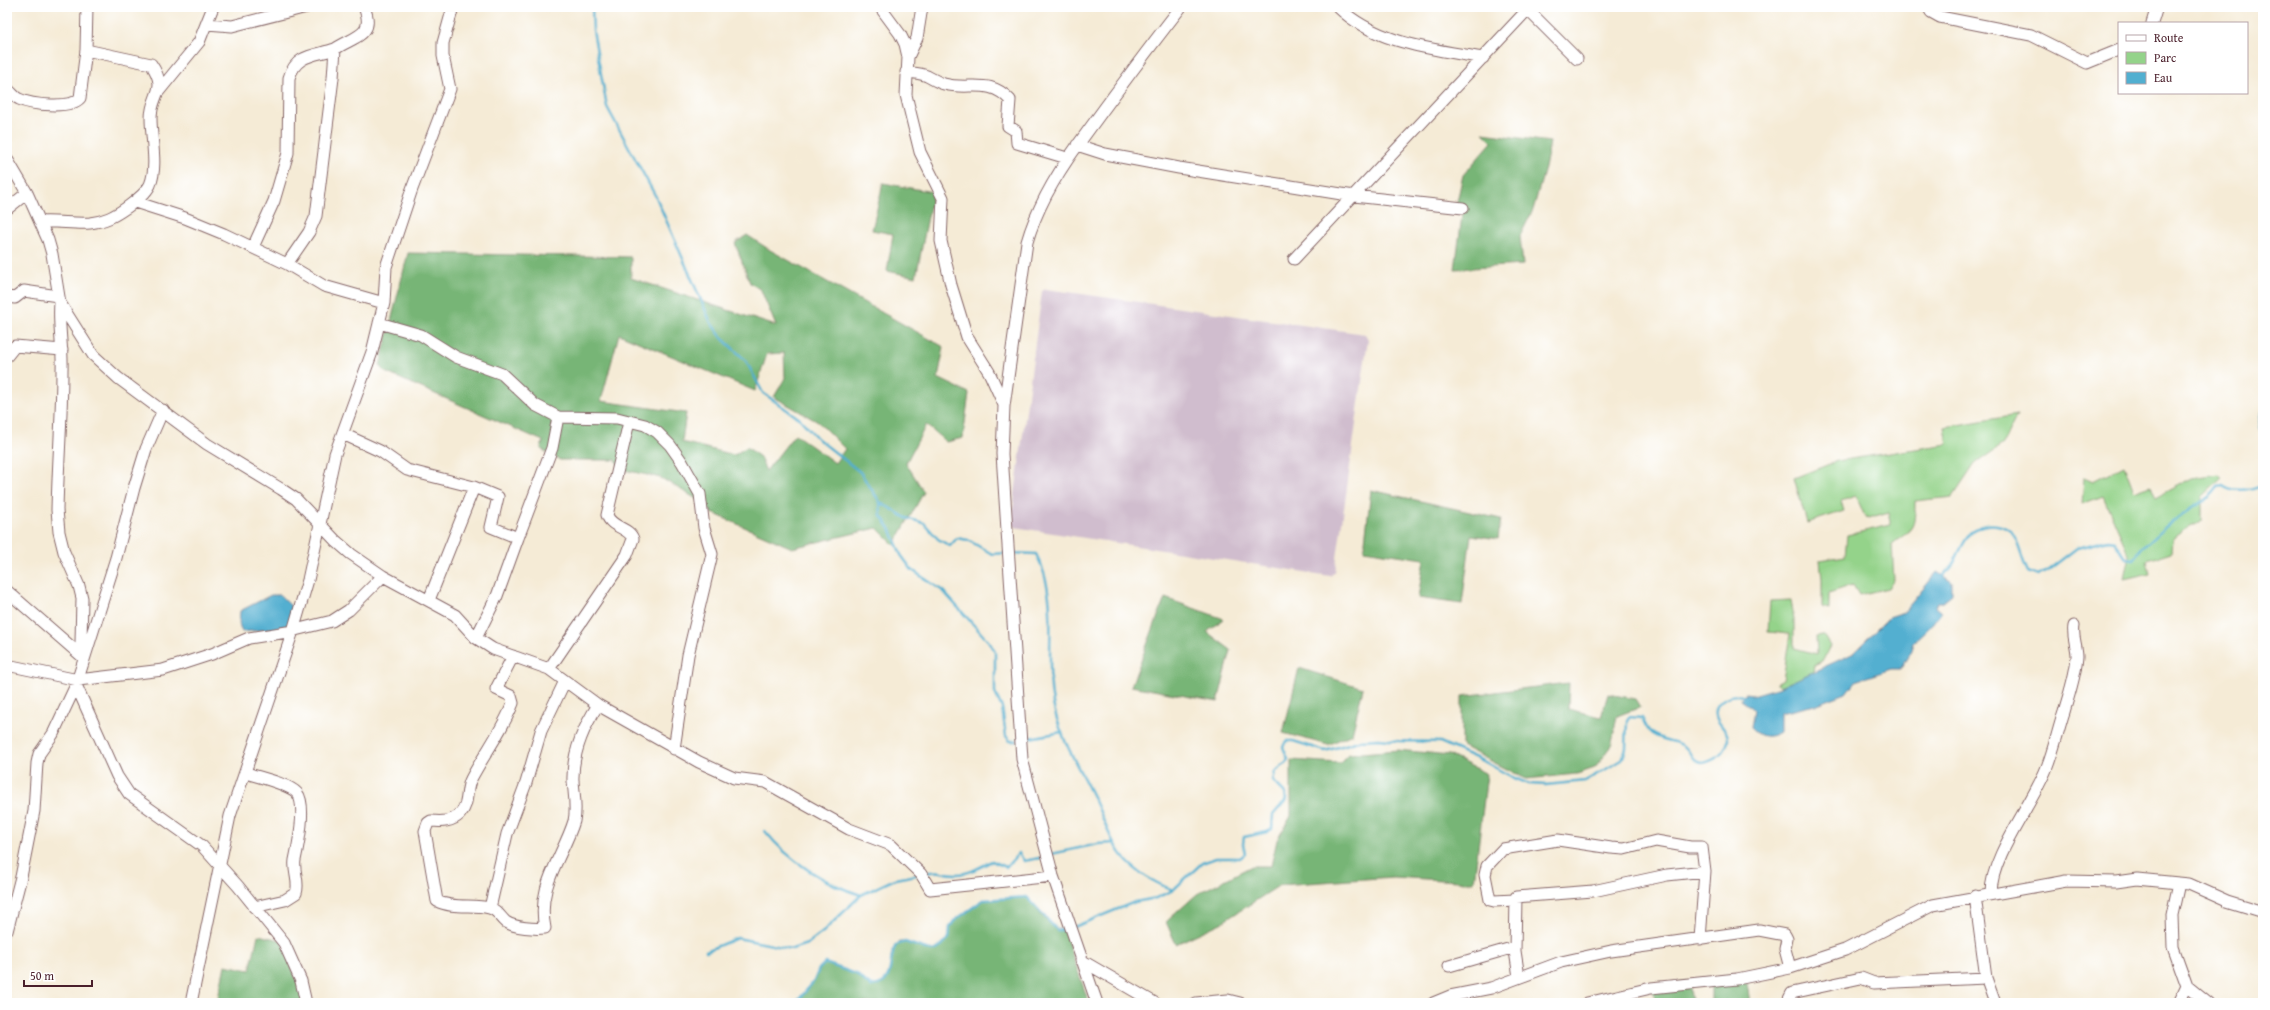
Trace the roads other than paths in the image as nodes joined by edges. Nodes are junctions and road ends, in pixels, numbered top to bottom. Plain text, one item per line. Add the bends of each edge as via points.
1 (87, 7) edge
2 (213, 7) edge
3 (308, 7) edge
4 (364, 7) edge
5 (453, 7) edge
6 (880, 7) edge
7 (922, 7) edge
8 (1181, 7) edge
9 (1338, 7) edge
10 (1928, 7) edge
11 (2157, 7) edge
12 (1528, 8) edge
13 (2152, 22) edge
14 (207, 24) junction
15 (335, 49) junction
16 (86, 50) junction
17 (2118, 50) edge
18 (908, 57) junction
19 (1483, 58) junction
20 (1577, 59) dead end
21 (906, 72) junction
22 (7, 89) edge
23 (159, 91) junction
24 (1077, 145) junction
25 (1067, 158) junction
26 (7, 159) edge
27 (27, 193) junction
28 (1354, 196) junction
29 (134, 202) junction
30 (7, 208) edge
31 (1463, 208) dead end
32 (41, 222) junction
33 (253, 247) junction
34 (1294, 259) dead end
35 (287, 264) junction
36 (7, 297) edge
37 (59, 299) junction
38 (384, 303) junction
39 (379, 323) junction
40 (62, 350) junction
41 (7, 356) edge
42 (1004, 406) junction
43 (163, 410) junction
44 (558, 417) junction
45 (629, 422) junction
46 (343, 434) junction
47 (474, 487) junction
48 (322, 524) junction
49 (518, 538) junction
50 (383, 576) junction
51 (7, 591) edge
52 (429, 600) junction
53 (2074, 626) dead end
54 (293, 631) junction
55 (476, 638) junction
56 (85, 654) junction
57 (513, 656) junction
58 (7, 665) edge
59 (549, 669) junction
60 (565, 681) junction
61 (77, 683) junction
62 (598, 705) junction
63 (674, 749) junction
64 (246, 772) junction
65 (219, 867) junction
66 (1705, 871) junction
67 (1053, 876) junction
68 (2179, 883) junction
69 (1991, 893) junction
70 (1975, 896) junction
71 (1515, 900) junction
72 (254, 907) junction
73 (490, 908) junction
74 (2263, 912) edge
75 (7, 931) edge
76 (1700, 940) junction
77 (1515, 947) junction
78 (1081, 960) junction
79 (1449, 966) dead end
80 (1790, 968) junction
81 (1519, 977) junction
82 (1986, 978) junction
83 (2187, 986) junction
84 (1450, 1000) edge
85 (1789, 1000) dead end
86 (191, 1003) edge
87 (306, 1003) edge
88 (1097, 1003) edge
89 (1155, 1003) edge
90 (1196, 1003) edge
91 (1240, 1003) edge
92 (1433, 1003) edge
93 (1587, 1003) edge
94 (1995, 1003) edge
95 (2179, 1003) edge
96 (2208, 1003) edge

1 - 16 street
2 - 14 street
3 - 14 street via 232,26
4 - 15 street via 369,21 367,28
5 - 38 street via 443,56 450,89 412,189 386,268
6 - 18 street via 900,34
7 - 18 street via 917,38
8 - 24 street
9 - 19 street via 1356,23 1393,40
10 - 17 street via 1940,17 2031,35 2087,63
11 - 13 street
12 - 19 street
12 - 20 street
14 - 23 street via 199,42
15 - 33 street via 296,61 292,68 289,78 288,153 274,201
15 - 35 street via 316,216 309,232
16 - 22 street via 80,98 77,102 65,105 31,103 20,100
16 - 23 street via 151,64 159,77
18 - 21 street
19 - 28 street
21 - 25 street via 923,75 944,84 988,86 1003,93 1010,100 1008,126 1016,131 1017,143
21 - 42 street via 906,95 920,152 942,198 941,241 951,285 967,337 989,372
23 - 29 street via 151,116 153,163 150,185
24 - 25 street
24 - 28 street via 1105,154 1179,168
25 - 42 street via 1034,216 1027,242
26 - 27 street
27 - 30 street
27 - 32 street
28 - 31 street
28 - 34 street
29 - 32 street via 109,220 88,223
29 - 33 street via 185,218
32 - 37 street via 52,254
33 - 35 street
35 - 38 street via 324,286
36 - 37 street via 15,298 24,291
37 - 40 street
37 - 43 street via 93,355 118,378
38 - 39 street
39 - 44 street via 420,335 456,357 502,374 535,405
39 - 46 street via 372,352
40 - 41 street via 15,346
40 - 56 street via 61,436 56,510 64,552 78,581 82,598 81,642
42 - 67 street via 1002,454 1022,759
43 - 48 street via 207,444 282,489
43 - 56 street via 146,449 118,552
44 - 45 street via 617,418
44 - 49 street via 552,448
45 - 59 street via 607,515 612,523 631,534 633,539 627,555
45 - 63 street via 646,425 657,432 682,462 700,494 704,528 712,554 688,655
46 - 47 street via 380,451 407,470
46 - 48 street via 335,454
47 - 49 street via 499,498 491,528
47 - 52 street
48 - 50 street via 341,546
48 - 54 street
49 - 55 street via 497,596
50 - 52 street
50 - 54 street via 344,614 332,621
51 - 56 street
52 - 55 street via 455,615
53 - 69 street via 2077,655 2075,675 2052,752 2035,794 1995,869
54 - 61 street via 249,638 164,670
54 - 64 street
55 - 57 street via 493,649
56 - 61 street
57 - 59 street
57 - 73 street via 496,689 510,696 513,703 470,780 465,806 453,819 428,823 425,831 437,901 444,904
58 - 61 street
59 - 60 street
60 - 62 street
60 - 73 street via 541,731 526,783 507,834
61 - 65 street via 117,776 129,794 202,846
61 - 75 street via 37,763 34,811
62 - 63 street
62 - 73 street via 588,720 577,747 573,779 574,820 555,861 548,886 542,913 545,928 513,925
63 - 67 street via 734,778 757,779 773,785 850,829 891,846 921,874 930,889
64 - 65 street via 230,816
64 - 72 street via 290,788 300,798 301,809 299,844 294,869 296,893 285,900
65 - 72 street
65 - 86 street
66 - 71 street via 1667,875 1593,891 1519,896
66 - 71 street via 1700,846 1690,847 1656,841 1611,848 1558,840 1503,849 1487,866 1485,875 1490,900
66 - 76 street
67 - 78 street
68 - 69 street via 2137,879 2116,882 2066,881
68 - 74 street via 2189,884 2241,907
68 - 83 street via 2172,915 2172,935 2173,947
69 - 70 street
70 - 80 street via 1933,905 1846,950
70 - 82 street
71 - 77 street
72 - 87 street via 284,943 301,980
76 - 80 street via 1759,930 1785,935 1785,949
76 - 81 street via 1611,951 1561,962
77 - 79 street
77 - 81 street
78 - 88 street
78 - 89 street
80 - 93 street via 1737,979 1651,988
81 - 84 street
82 - 85 street via 1874,983 1861,978 1792,993
82 - 94 street
83 - 95 street
83 - 96 street
84 - 92 street
90 - 91 street via 1228,1000

